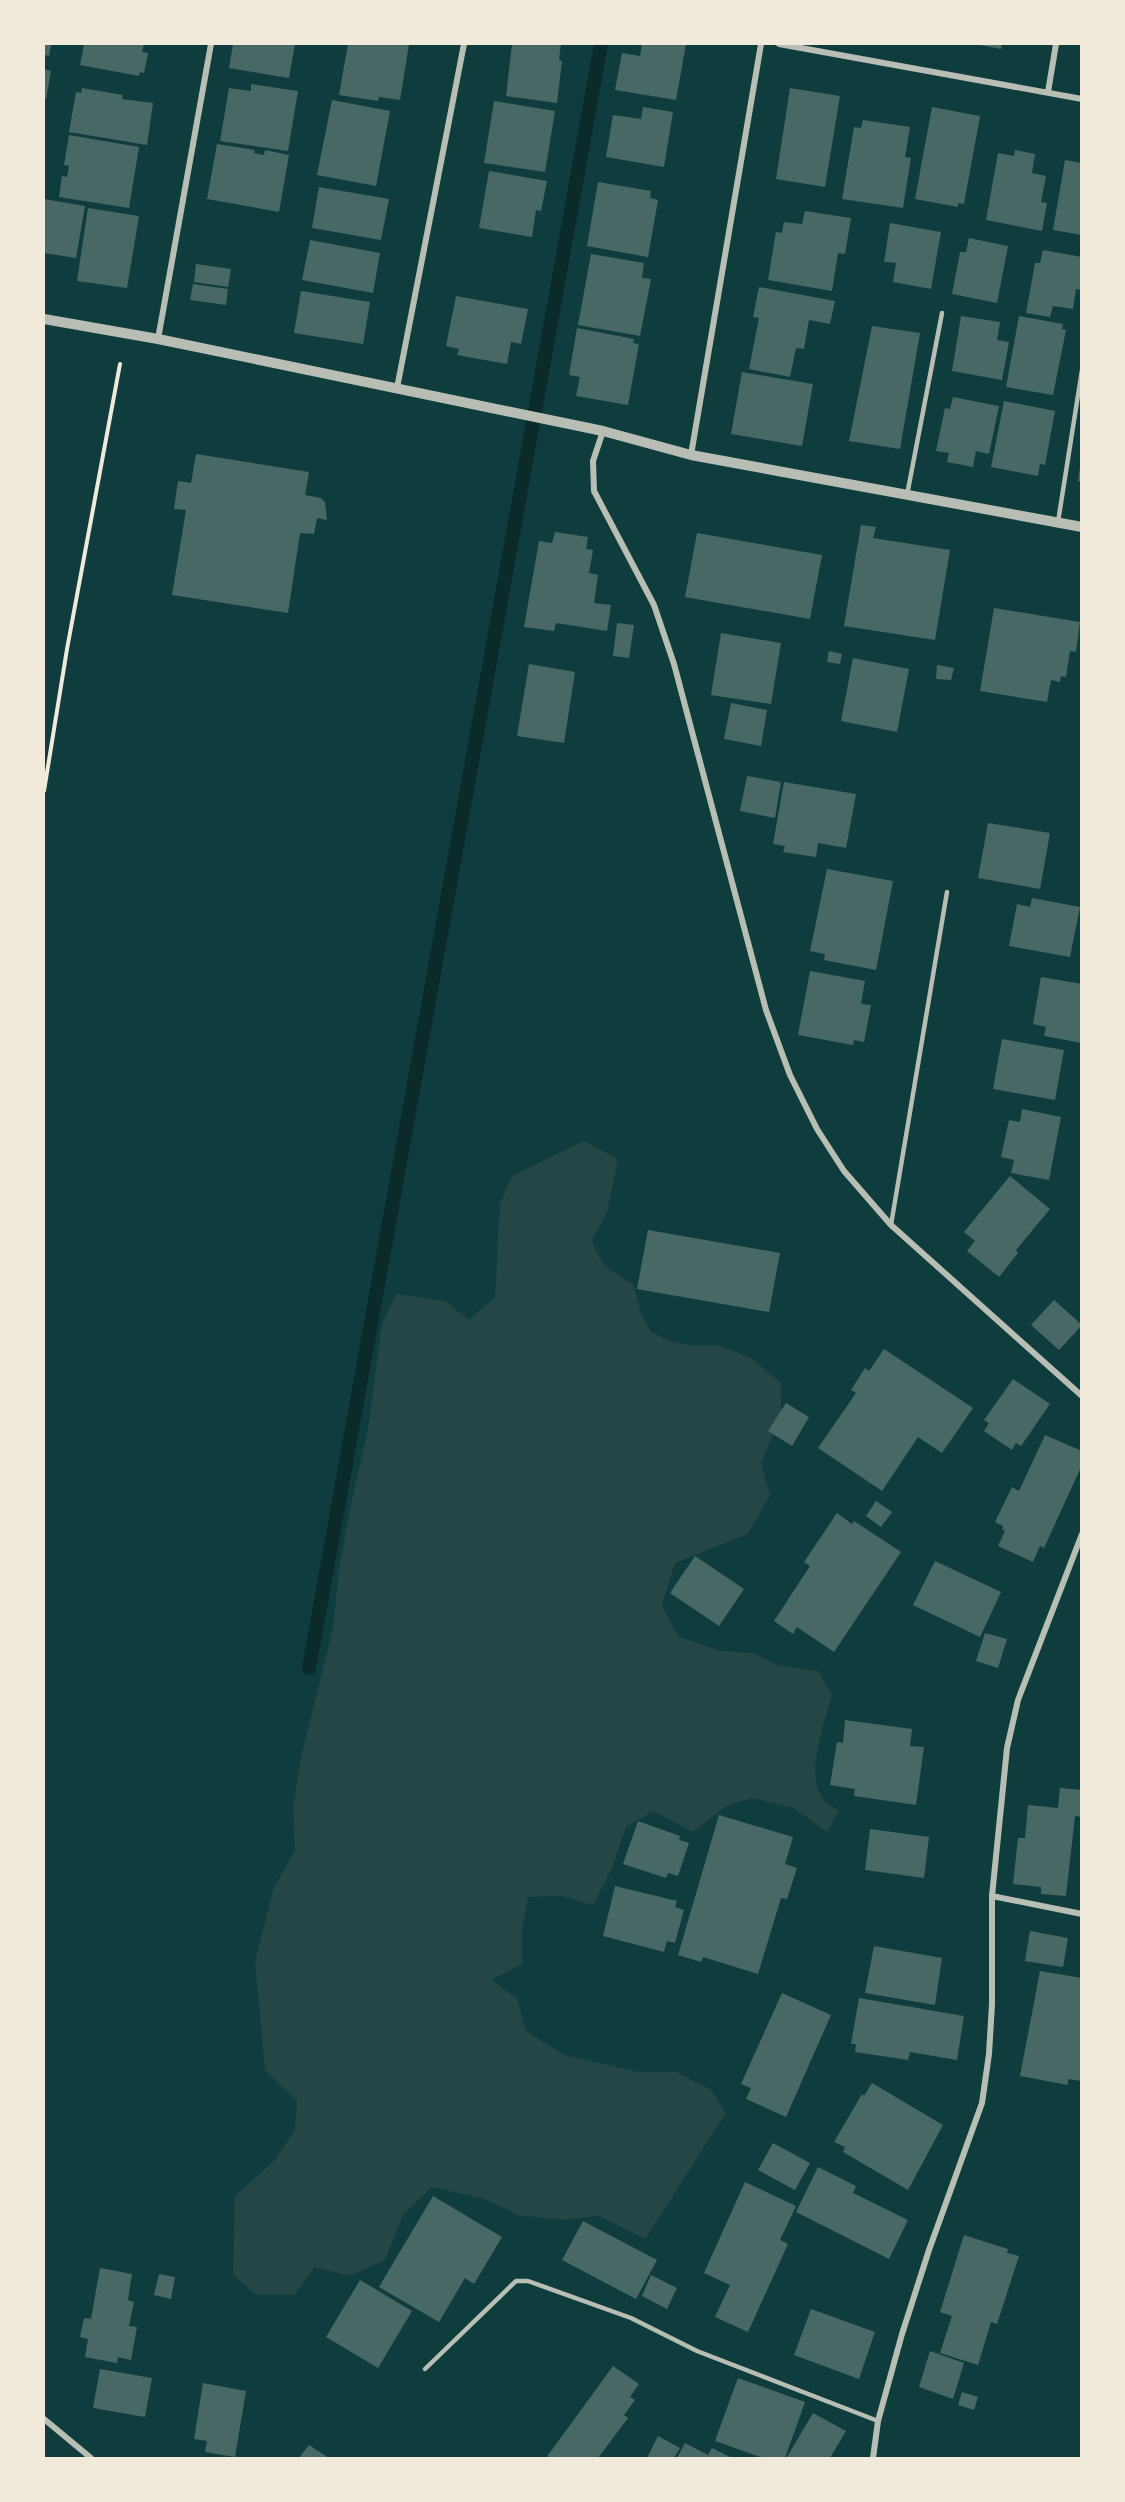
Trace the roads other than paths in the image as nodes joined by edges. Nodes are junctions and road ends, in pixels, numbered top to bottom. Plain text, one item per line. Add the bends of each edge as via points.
1 (211, 44) edge
2 (464, 44) edge
3 (761, 44) edge
4 (779, 44) edge
5 (1056, 44) edge
6 (1048, 92) junction
7 (1082, 99) edge
8 (942, 313) dead end
9 (44, 319) edge
10 (158, 339) junction
11 (1082, 370) edge
12 (397, 388) junction
13 (603, 431) junction
14 (691, 455) junction
15 (907, 495) junction
16 (1058, 522) junction
17 (1082, 527) edge
18 (947, 892) dead end
19 (891, 1225) junction
20 (1082, 1396) edge
21 (1082, 1534) edge
22 (992, 1896) junction
23 (1082, 1914) edge
24 (425, 2369) dead end
25 (44, 2419) edge
26 (878, 2421) junction
27 (91, 2458) edge
28 (873, 2458) edge

1 - 10 street
2 - 12 street
3 - 14 street
4 - 6 street
5 - 6 street
6 - 7 street
8 - 15 lane
9 - 10 street
10 - 12 street
11 - 16 lane
12 - 13 street
13 - 14 street
13 - 19 street via 593,461 594,491 654,605 674,664 766,1011 817,1129 844,1171
14 - 15 street
15 - 16 street
16 - 17 street
18 - 19 lane
19 - 20 street
21 - 22 street via 1018,1700 1008,1748
22 - 23 street
22 - 26 street via 992,2004 981,2103 928,2250
24 - 26 lane via 516,2281 528,2281 631,2318 698,2351
25 - 27 street
26 - 28 street

